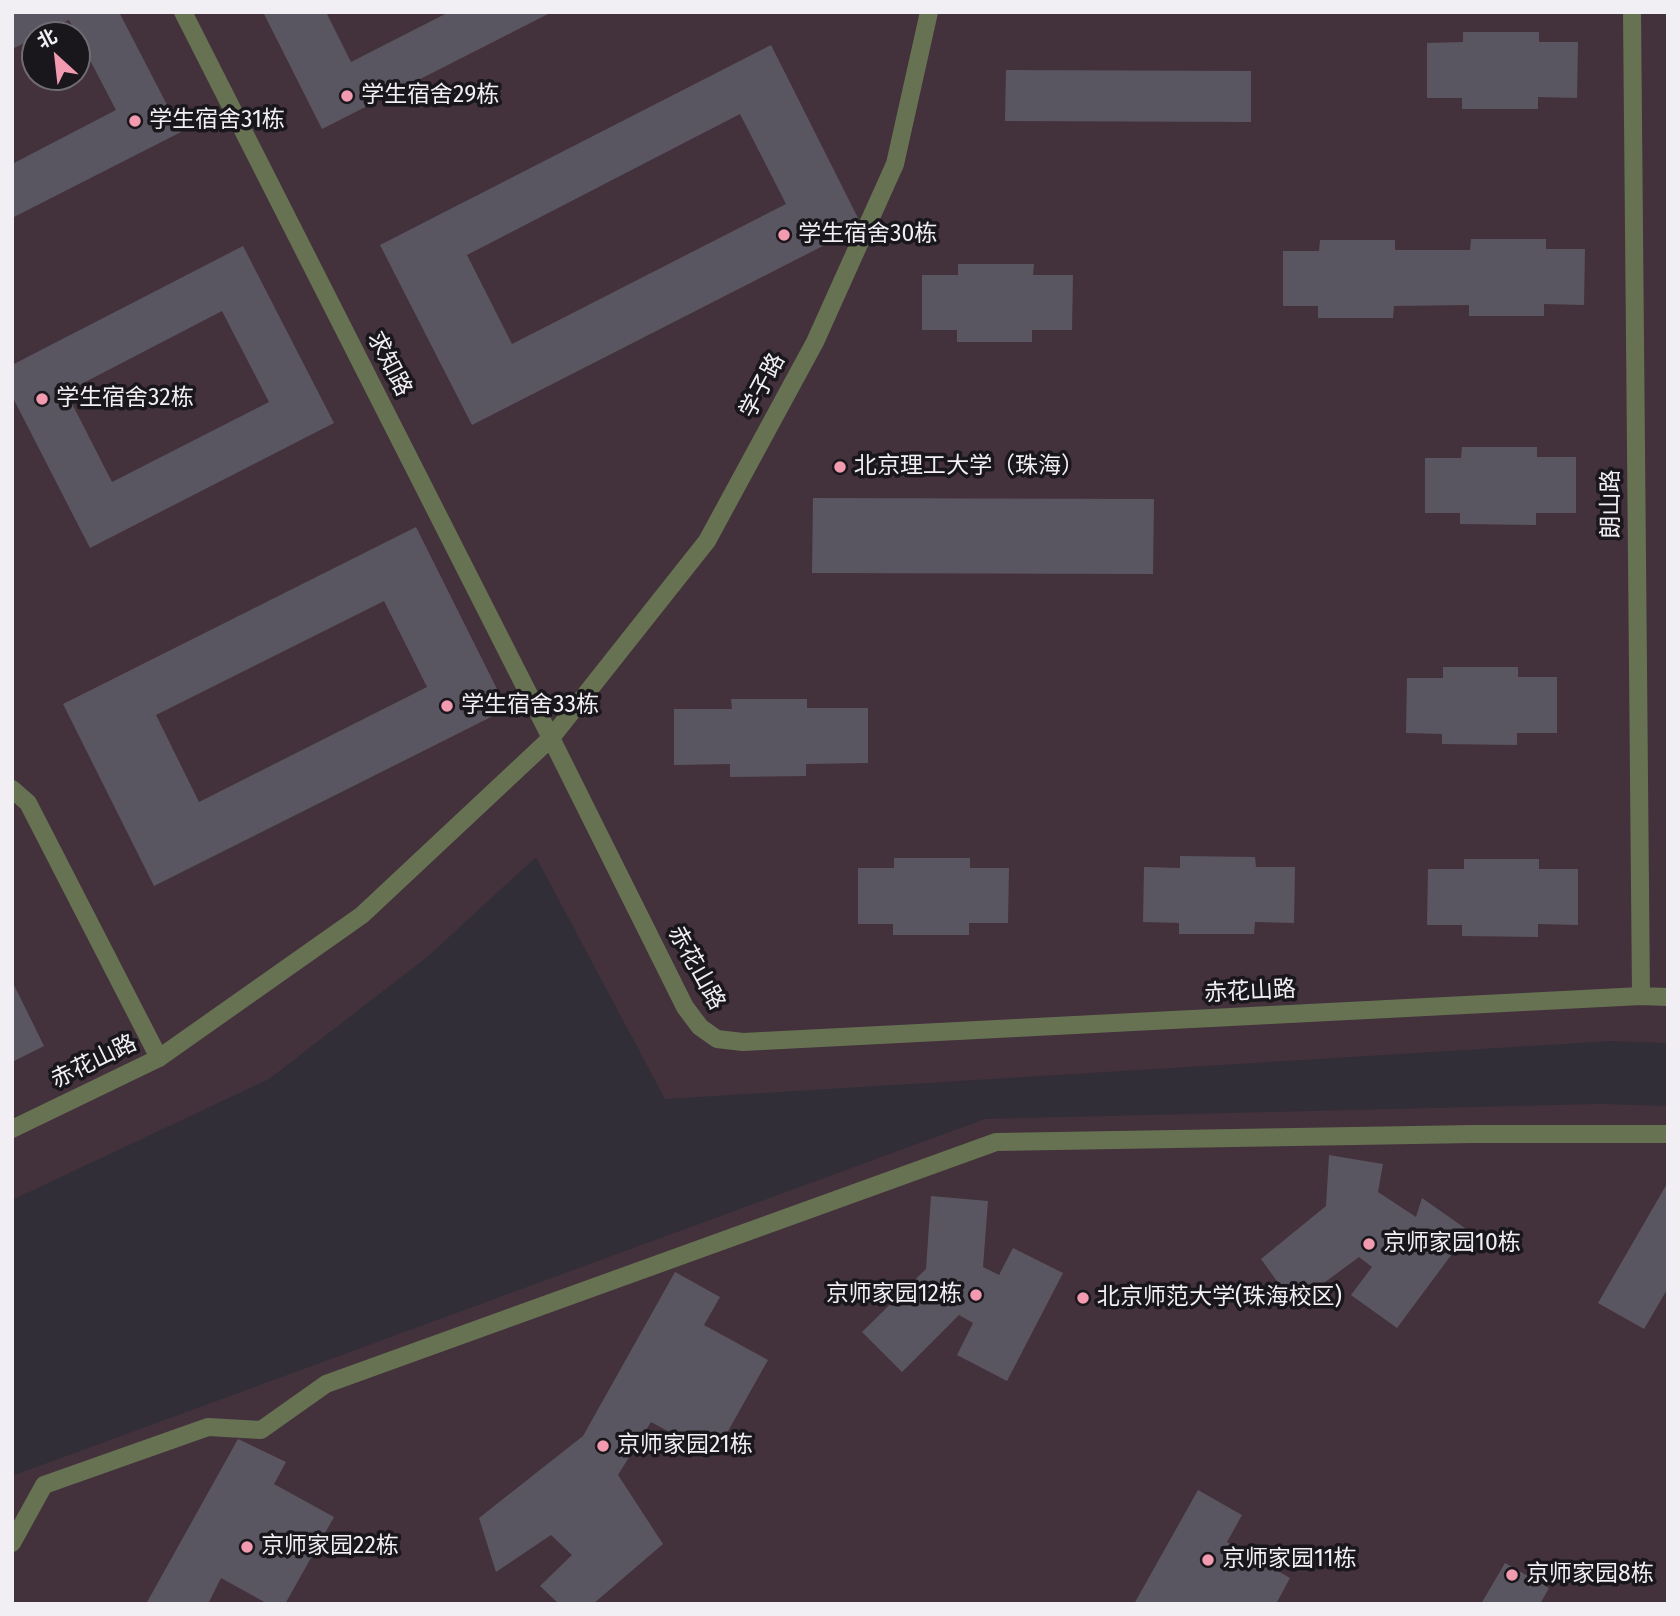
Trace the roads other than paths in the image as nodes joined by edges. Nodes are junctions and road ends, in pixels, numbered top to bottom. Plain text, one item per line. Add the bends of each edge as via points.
1 (183, 12) edge
2 (929, 12) edge
3 (1632, 12) edge
4 (551, 738) junction
5 (12, 789) edge
6 (1641, 996) junction
7 (1668, 997) edge
8 (159, 1058) junction
9 (12, 1129) edge
10 (1668, 1134) edge
11 (12, 1544) edge

1 - 4 street, 求知路
2 - 4 street, 学子路 via 895,164 815,342 707,541
3 - 6 street, 朗山路
4 - 6 street, 赤花山路 via 685,1007 700,1027 717,1039 743,1042
4 - 8 street, 赤花山路 via 362,915
5 - 8 street via 28,803
6 - 7 street, 赤花山路
8 - 9 street, 赤花山路
10 - 11 street via 996,1142 326,1384 261,1430 208,1426 44,1485

